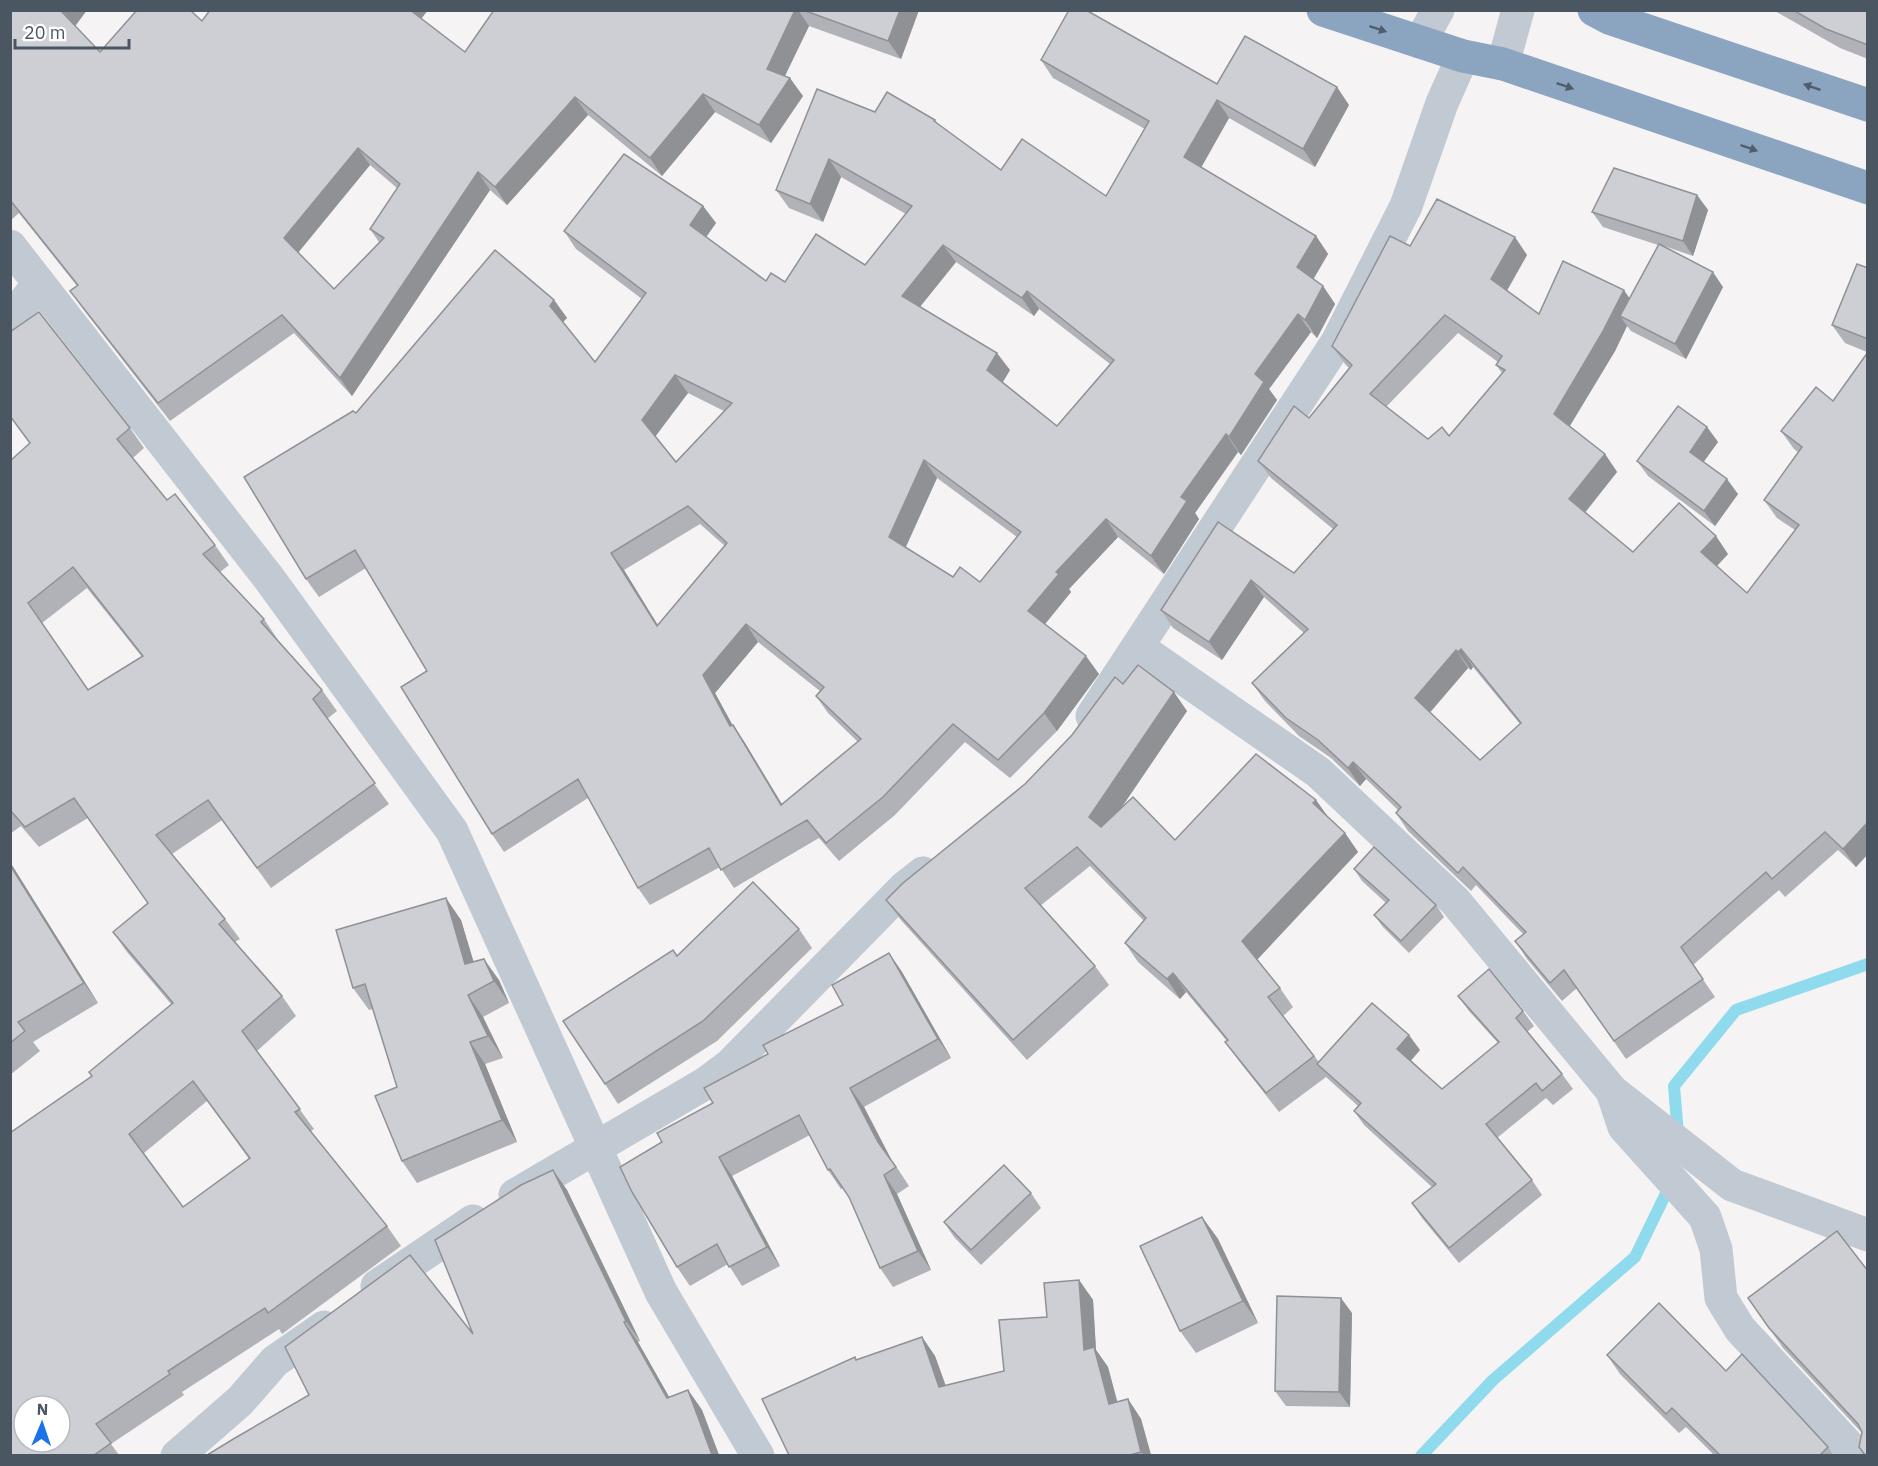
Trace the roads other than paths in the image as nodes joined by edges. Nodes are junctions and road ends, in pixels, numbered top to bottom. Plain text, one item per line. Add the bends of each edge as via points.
1 (1323, 10) edge
2 (1438, 10) edge
3 (1518, 10) edge
4 (1602, 13) edge
5 (1420, 42) junction
6 (1462, 56) junction
7 (1503, 64) junction
8 (1868, 105) edge
9 (1868, 188) edge
10 (10, 246) edge
11 (39, 283) junction
12 (10, 321) edge
13 (1138, 647) junction
14 (1071, 743) edge
15 (948, 853) edge
16 (1651, 1139) junction
17 (593, 1147) junction
18 (1868, 1236) edge
19 (177, 1455) edge
20 (758, 1455) edge
21 (1858, 1455) edge

1 -> 5 highway
2 - 5 street
3 - 7 street
8 -> 4 highway
5 - 6 highway
6 - 7 highway
6 - 13 street via 1406,206 1337,342
7 -> 9 highway
10 - 11 street
11 - 12 street
11 - 17 street via 271,581 452,831
13 - 14 street
13 - 16 street via 1326,780 1455,901 1612,1091 1624,1127
15 - 17 street via 904,888 730,1065 706,1083
16 - 18 street via 1732,1185
16 - 21 street via 1705,1217 1716,1249 1720,1298 1740,1329
17 - 19 street via 398,1270 275,1361 240,1401
17 - 20 street via 661,1292

